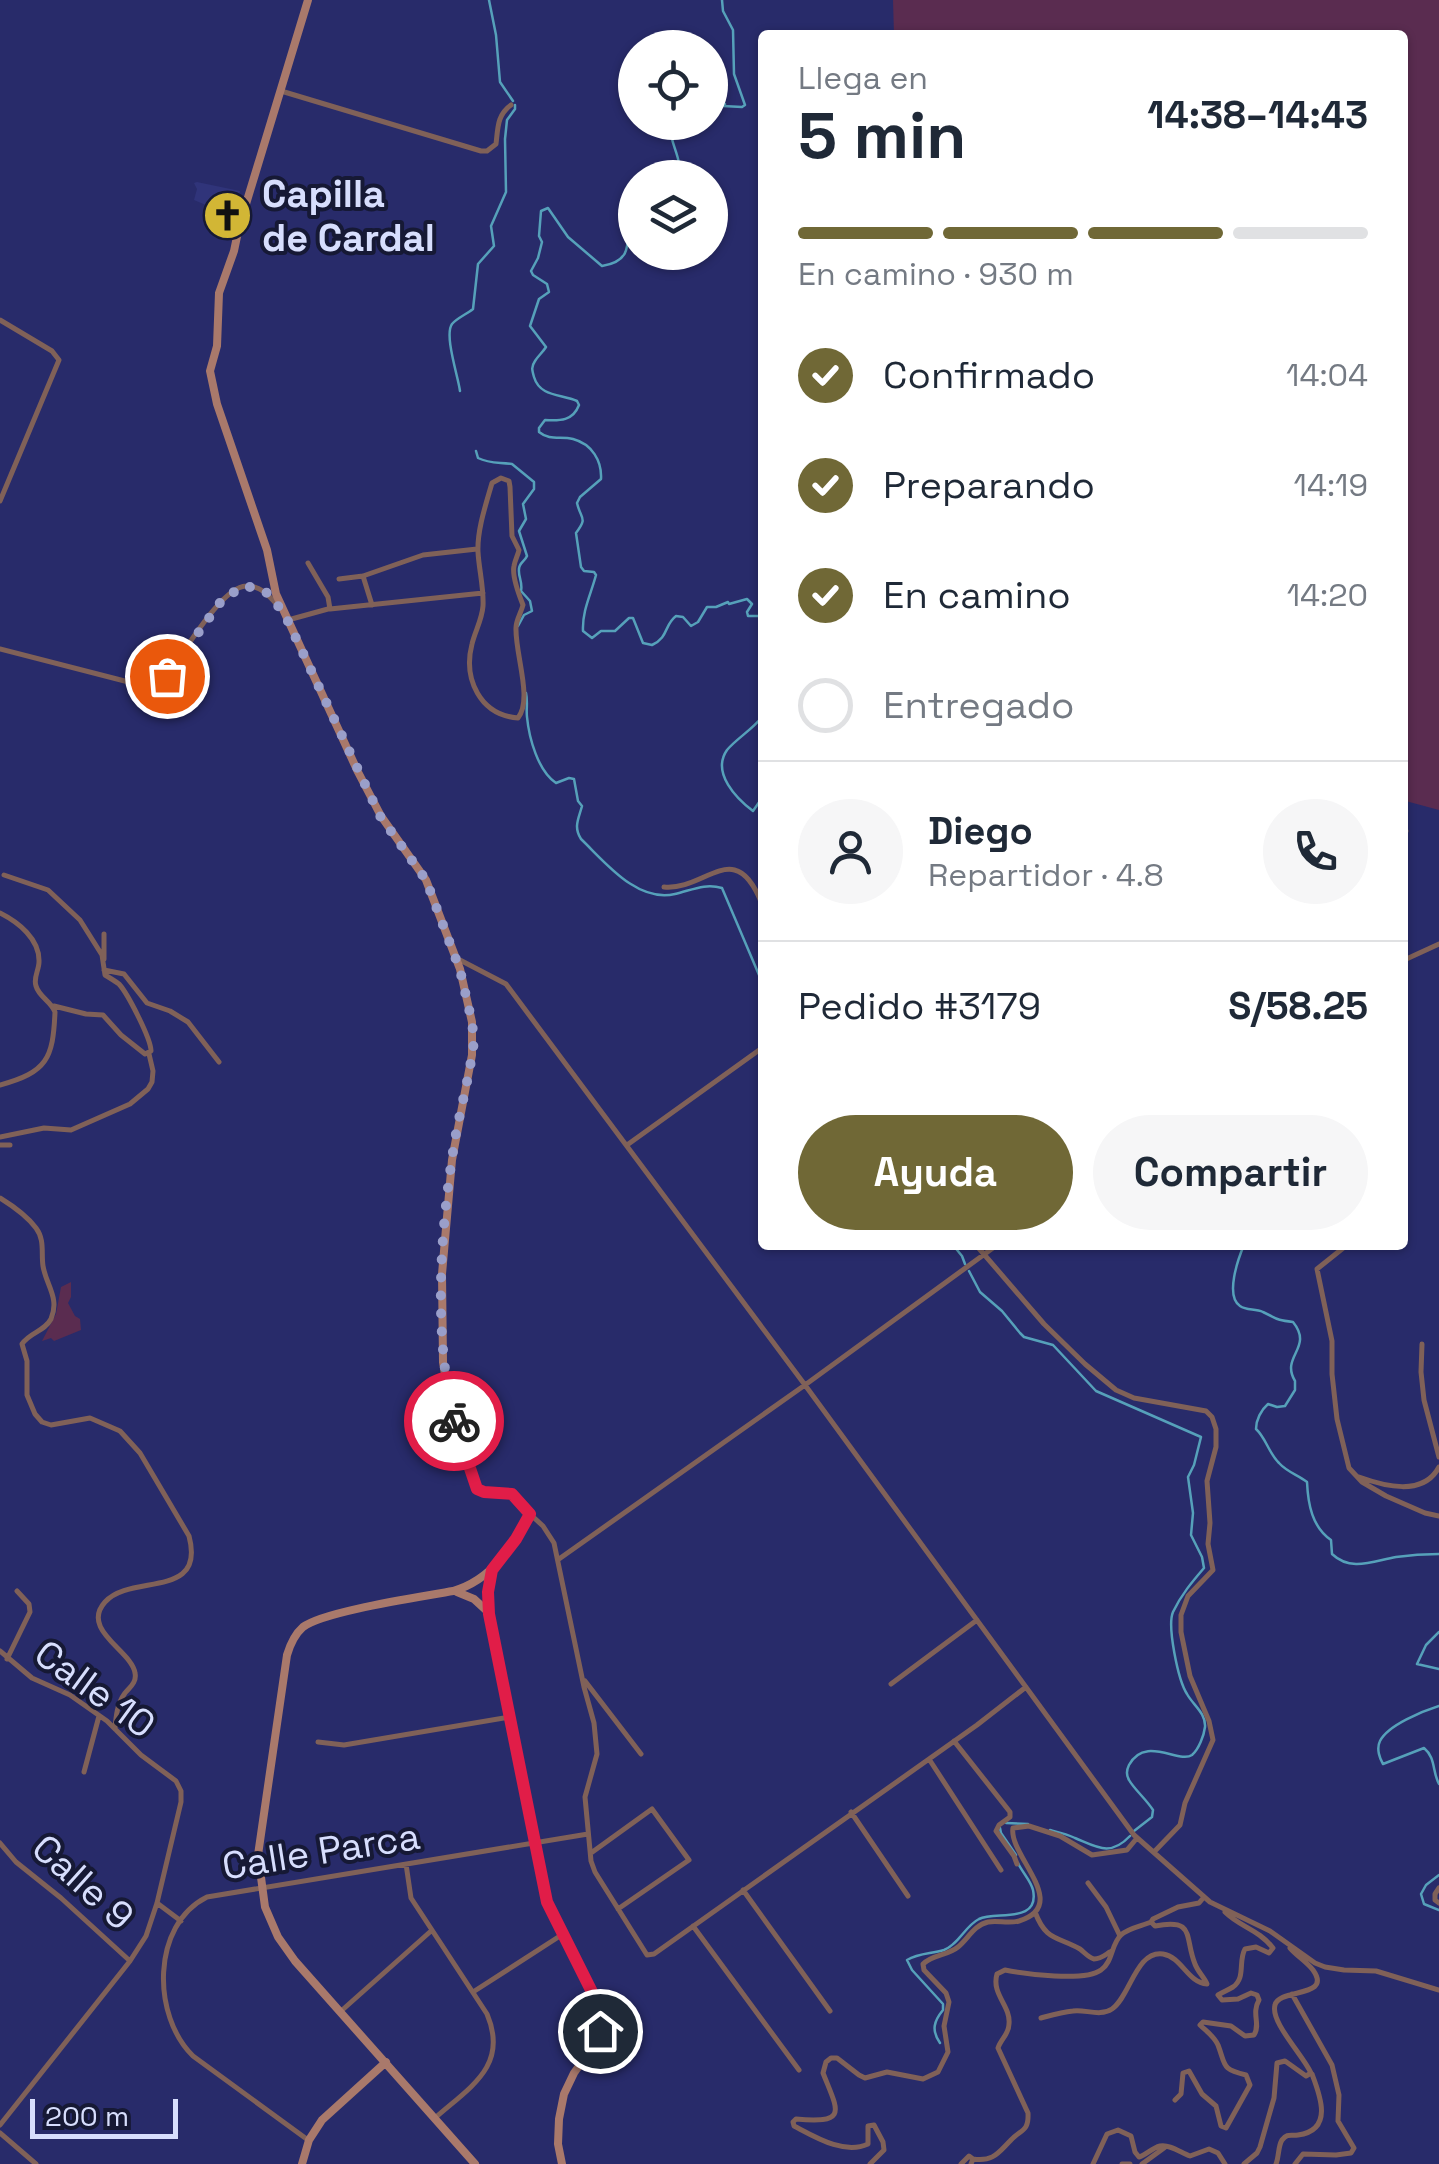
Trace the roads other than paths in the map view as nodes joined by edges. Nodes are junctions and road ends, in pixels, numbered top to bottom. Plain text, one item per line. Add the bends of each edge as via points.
1 (308, 0) edge
2 (280, 91) junction
3 (511, 105) dead end
4 (0, 320) edge
5 (0, 501) edge
6 (478, 548) junction
7 (308, 564) dead end
8 (364, 576) junction
9 (339, 579) dead end
10 (483, 593) junction
11 (372, 605) junction
12 (330, 609) junction
13 (286, 616) junction
14 (0, 649) edge
15 (4, 875) dead end
16 (664, 887) dead end
17 (758, 895) edge
18 (0, 913) edge
19 (104, 934) dead end
20 (1439, 944) edge
21 (1408, 957) edge
22 (456, 958) junction
23 (104, 962) junction
24 (104, 970) junction
25 (54, 1006) junction
26 (758, 1051) edge
27 (149, 1054) junction
28 (219, 1062) dead end
29 (0, 1085) edge
30 (0, 1137) edge
31 (0, 1145) edge
32 (10, 1145) dead end
33 (626, 1146) junction
34 (0, 1198) edge
35 (979, 1250) edge
36 (991, 1250) edge
37 (1340, 1250) edge
38 (983, 1256) junction
39 (1422, 1344) dead end
40 (805, 1385) junction
41 (1439, 1457) edge
42 (1439, 1467) edge
43 (1356, 1476) junction
44 (530, 1514) junction
45 (1439, 1516) edge
46 (559, 1559) junction
47 (492, 1570) junction
48 (453, 1591) junction
49 (17, 1592) dead end
50 (489, 1614) junction
51 (978, 1620) junction
52 (0, 1652) edge
53 (7, 1659) junction
54 (584, 1679) junction
55 (892, 1684) dead end
56 (1026, 1687) junction
57 (100, 1716) junction
58 (510, 1717) junction
59 (115, 1729) junction
60 (954, 1741) junction
61 (318, 1742) dead end
62 (641, 1754) dead end
63 (929, 1759) junction
64 (84, 1772) dead end
65 (851, 1812) junction
66 (588, 1834) junction
67 (1137, 1838) junction
68 (534, 1842) junction
69 (0, 1843) edge
70 (1154, 1852) junction
71 (590, 1853) junction
72 (406, 1864) junction
73 (1017, 1864) dead end
74 (1001, 1870) dead end
75 (1088, 1883) dead end
76 (261, 1888) junction
77 (1439, 1888) edge
78 (743, 1890) junction
79 (908, 1896) dead end
80 (1204, 1897) junction
81 (157, 1903) junction
82 (1439, 1904) edge
83 (1224, 1909) junction
84 (618, 1910) junction
85 (1035, 1912) junction
86 (180, 1921) junction
87 (1151, 1922) junction
88 (694, 1926) junction
89 (431, 1930) junction
90 (563, 1934) junction
91 (1120, 1936) junction
92 (1284, 1940) junction
93 (1112, 1951) junction
94 (130, 1961) junction
95 (1439, 1990) edge
96 (473, 1992) junction
97 (1292, 1994) junction
98 (830, 2011) dead end
99 (339, 2012) junction
100 (1042, 2018) dead end
101 (386, 2062) junction
102 (799, 2070) dead end
103 (1312, 2071) junction
104 (1175, 2100) dead end
105 (435, 2118) junction
106 (0, 2129) edge
107 (309, 2140) junction
108 (1166, 2146) junction
109 (972, 2161) edge
110 (36, 2164) edge
111 (302, 2164) edge
112 (475, 2164) edge
113 (562, 2164) edge
114 (870, 2164) edge
115 (961, 2164) edge
116 (1093, 2164) edge
117 (1142, 2164) edge
118 (1226, 2164) edge
119 (1244, 2164) edge
120 (1276, 2164) edge
121 (1296, 2164) edge

1 - 2 street
2 - 3 street via 481,151 496,144 499,119
2 - 13 street via 220,286 210,370
4 - 5 street via 60,360
6 - 8 street via 414,557
6 - 10 street
6 - 10 street via 492,484 505,478 519,550 512,571 523,605 515,625 524,695 518,718 488,708 473,682 470,658
7 - 12 street
8 - 9 street
8 - 11 street
10 - 11 street
11 - 12 street
12 - 13 street
13 - 14 street via 266,592 234,590 167,676 148,687
13 - 22 street via 380,816 426,880
15 - 23 street via 48,890 84,924
16 - 17 street via 725,868 753,884
18 - 25 street via 34,943 36,986
19 - 23 street
20 - 21 street
22 - 33 street via 506,984
22 - 44 street via 474,1041 449,1182 443,1362 475,1486 512,1494
23 - 24 street
24 - 27 street via 147,1031
24 - 28 street via 124,974 147,1003 188,1022
25 - 27 street via 106,1016
25 - 29 street via 47,1058 30,1076
26 - 33 street
27 - 30 street via 152,1082 130,1104 71,1130
31 - 32 street
33 - 40 street
34 - 59 street via 38,1229 54,1294 48,1323 22,1344 30,1405 51,1426 90,1418 120,1431 140,1453 192,1545 180,1576 112,1596 101,1608 105,1635 136,1674 118,1704
35 - 38 street
36 - 38 street
37 - 43 street via 1318,1266 1318,1276 1328,1311 1337,1419
38 - 40 street
38 - 70 street via 1116,1390 1206,1412 1216,1429 1207,1481 1213,1570 1186,1600 1181,1632 1213,1740 1180,1825
39 - 41 street via 1421,1385
40 - 46 street
40 - 51 street
42 - 43 street via 1425,1481 1402,1487
43 - 45 street
44 - 46 street via 552,1537
44 - 47 street
46 - 54 street
47 - 48 street
47 - 50 street
48 - 50 street
48 - 76 street via 322,1618 306,1625 290,1646 258,1855
49 - 53 street via 30,1612
50 - 58 street
51 - 55 street
51 - 56 street
52 - 53 street, Calle 10
53 - 57 street, Calle 10
54 - 62 street
54 - 66 street via 597,1754 586,1789
56 - 60 street
56 - 67 street
57 - 59 street, Calle 10
57 - 64 street
58 - 61 street via 344,1745
58 - 68 street
59 - 81 street, Calle 10 via 181,1791
60 - 63 street
60 - 73 street via 1010,1812 996,1831
63 - 65 street
63 - 74 street
65 - 78 street
65 - 79 street
66 - 68 street, Calle Parca
66 - 71 street
67 - 70 street
67 - 85 street via 1127,1850 1097,1855 1029,1826 1013,1828 1040,1886
68 - 72 street, Calle Parca
68 - 90 street via 547,1902
69 - 94 street, Calle 9
70 - 80 street
71 - 84 street
71 - 84 street via 652,1809 689,1860
72 - 76 street, Calle Parca
72 - 89 street via 412,1898
75 - 91 street
76 - 86 street, Calle Parca via 204,1898
76 - 99 street via 278,1936
77 - 82 street
78 - 88 street
78 - 98 street
80 - 83 street
80 - 87 street
81 - 86 street
81 - 94 street, Calle 10
83 - 92 street
83 - 104 street via 1273,1948 1269,1954 1245,1949 1238,1982 1218,1995 1257,1995 1254,2035 1200,2024 1226,2068 1246,2075 1250,2085 1227,2128 1189,2071
84 - 88 street via 650,1955
85 - 93 street via 1056,1940 1096,1959
85 - 114 street via 977,1926 954,1950 924,1962 949,2002 948,2052 934,2074 918,2080 887,2072 865,2078 838,2058 827,2060 823,2075 833,2115 793,2124 856,2149 868,2144 872,2124 884,2150
86 - 107 street, Calle Parca via 162,1976 173,2031 193,2056
87 - 91 street
87 - 100 street via 1186,1930 1207,1984 1171,1957 1153,1954 1108,2011
88 - 102 street
89 - 96 street
89 - 99 street
90 - 96 street
90 - 113 street via 600,2016 597,2041 564,2094
91 - 93 street
92 - 95 street via 1324,1968 1376,1971
92 - 97 street via 1317,1979 1310,1991
93 - 109 street via 1105,1967 1090,1974 996,1974 1010,2024 998,2046 1029,2121 996,2156
94 - 106 street, Calle 10
96 - 105 street via 494,2031 491,2062
97 - 103 street via 1276,2001 1278,2022
97 - 121 street via 1332,2065 1338,2121 1354,2148 1345,2155 1303,2154
99 - 101 street
101 - 105 street
101 - 107 street
103 - 119 street via 1306,2076 1285,2061 1277,2063 1260,2147
103 - 120 street via 1320,2119 1308,2132 1283,2139
105 - 112 street
106 - 110 street
107 - 111 street
108 - 116 street via 1138,2156 1131,2136 1115,2130
108 - 117 street
108 - 118 street via 1190,2156 1212,2150
109 - 115 street via 967,2156

